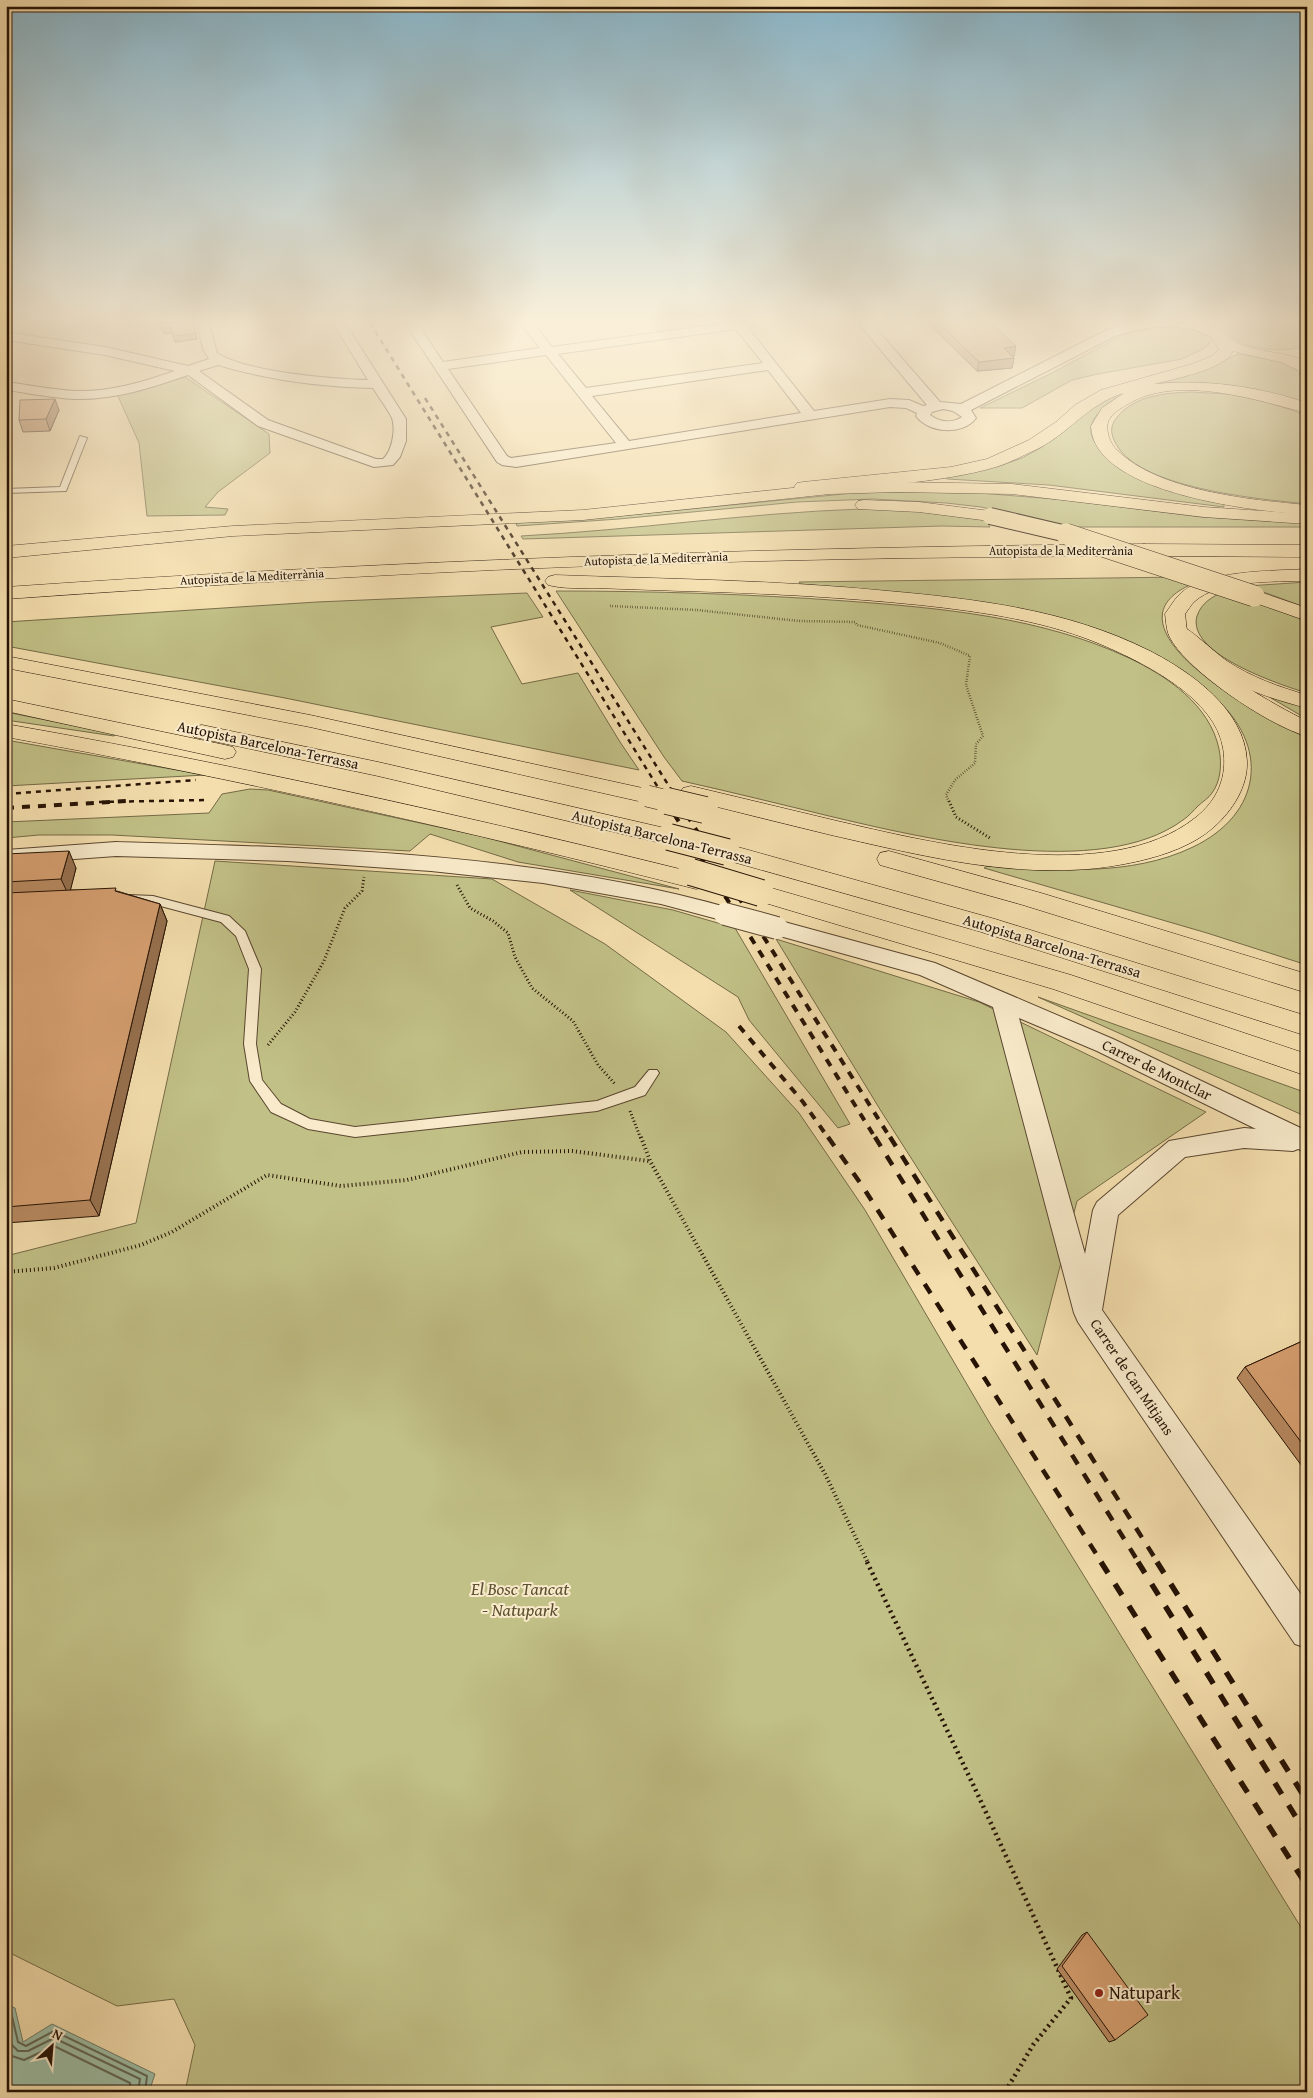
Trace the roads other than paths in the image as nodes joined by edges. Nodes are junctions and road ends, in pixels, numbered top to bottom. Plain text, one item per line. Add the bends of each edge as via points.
1 (260, 421) edge
2 (399, 421) edge
3 (477, 421) edge
4 (606, 421) edge
5 (781, 421) edge
6 (931, 421) edge
7 (966, 421) edge
8 (1067, 421) edge
9 (1101, 421) edge
10 (82, 438) dead end
11 (626, 446) junction
12 (6, 491) edge
13 (688, 504) junction
14 (1307, 510) edge
15 (1307, 519) edge
16 (456, 521) junction
17 (6, 536) edge
18 (1307, 537) edge
19 (1307, 551) edge
20 (6, 552) edge
21 (6, 561) edge
22 (1117, 569) dead end
23 (1307, 569) edge
24 (822, 573) dead end
25 (1307, 575) edge
26 (6, 577) edge
27 (329, 591) dead end
28 (6, 593) edge
29 (6, 611) edge
30 (1307, 614) edge
31 (1175, 619) junction
32 (6, 662) edge
33 (6, 693) edge
34 (1307, 702) edge
35 (6, 705) edge
36 (6, 730) edge
37 (1307, 730) edge
38 (698, 802) junction
39 (6, 857) edge
40 (694, 877) junction
41 (119, 899) edge
42 (1307, 984) edge
43 (1004, 1004) junction
44 (1307, 1026) edge
45 (1307, 1065) edge
46 (653, 1072) dead end
47 (1307, 1142) edge
48 (1088, 1313) junction
49 (1307, 1632) edge

1 - 2 street via 374,464 382,464 390,460 401,432
3 - 11 street via 507,462
4 - 11 street
5 - 11 street
6 - 7 street via 957,425
8 - 13 main road via 1035,444 992,463 951,472 723,496
9 - 14 main road via 1098,427 1100,436 1112,455 1153,480 1222,500
10 - 12 lane via 63,489
13 - 15 main road via 830,489 954,487 1042,492 1204,512
13 - 16 main road via 583,515
16 - 17 main road via 208,525
16 - 20 main road via 224,531
18 - 26 main road, Autopista de la Mediterrània via 1022,536 588,547 363,556
19 - 28 main road, Autopista de la Mediterrània via 781,555 374,570
21 - 30 main road, bridge via 486,535 832,506 919,507 990,516 1070,535
22 - 23 main road
24 - 38 main road via 546,582 785,589 888,596 994,610 1084,632 1139,654 1175,675 1217,714 1233,741 1237,756 1236,773 1227,800 1204,824 1163,846 1089,861 1029,862 961,856
25 - 31 main road via 1256,577 1210,587 1188,597
27 - 29 main road
31 - 34 main road via 1189,642 1228,671
31 - 37 main road via 1181,640 1202,664 1240,692
32 - 38 main road, Autopista Barcelona-Terrassa, bridge via 428,746 604,773 643,788
33 - 44 main road, Autopista Barcelona-Terrassa, bridge via 378,768 727,852 1004,930
35 - 40 main road via 321,774
36 - 40 main road via 170,759
38 - 42 main road via 1023,896
39 - 43 street, Carrer de Montclar, bridge via 116,849 288,854 544,876 661,897 927,969
40 - 45 main road via 915,937 1062,982
41 - 46 lane via 153,900 225,919 241,934 255,969 250,1044 256,1081 276,1108 308,1124 355,1132 597,1106 640,1091
43 - 47 street, Carrer de Montclar via 1104,1045
43 - 48 street, Carrer de Can Mitjans
47 - 48 street, Carrer de Montclar via 1244,1138 1178,1148 1106,1210
48 - 49 street, Carrer de Can Mitjans

